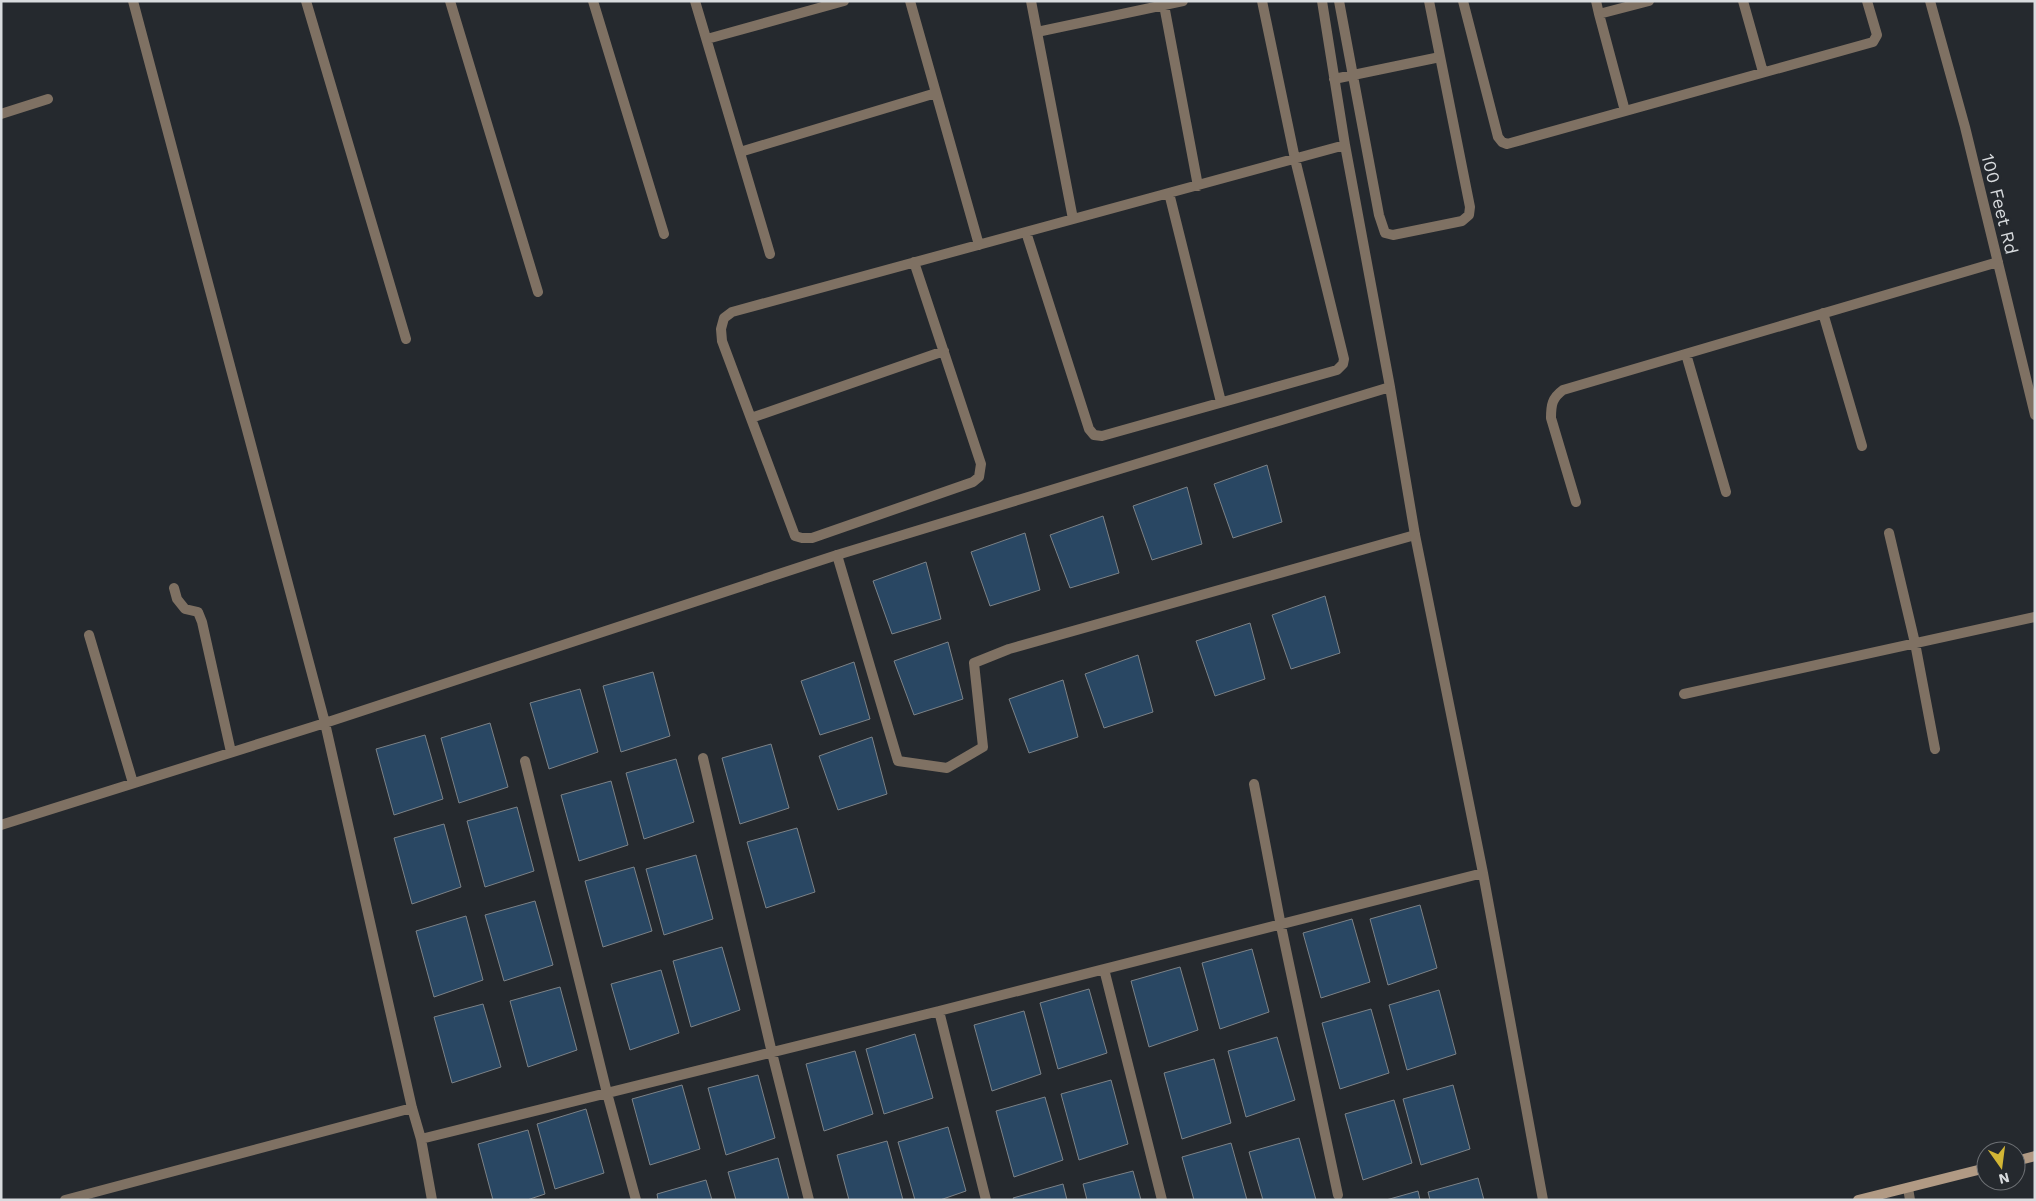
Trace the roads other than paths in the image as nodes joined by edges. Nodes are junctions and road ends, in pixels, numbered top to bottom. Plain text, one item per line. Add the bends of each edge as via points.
1 (133, 1) edge
2 (306, 1) edge
3 (450, 1) edge
4 (593, 1) edge
5 (695, 1) edge
6 (844, 1) edge
7 (910, 1) edge
8 (1031, 1) edge
9 (1183, 1) edge
10 (1262, 1) edge
11 (1322, 1) edge
12 (1339, 1) edge
13 (1429, 1) edge
14 (1463, 1) edge
15 (1596, 1) edge
16 (1649, 1) edge
17 (1743, 1) edge
18 (1868, 1) edge
19 (1930, 1) edge
20 (1164, 5) junction
21 (1599, 14) junction
22 (1037, 32) junction
23 (707, 40) junction
24 (1440, 56) junction
25 (1763, 72) junction
26 (1353, 75) junction
27 (1334, 79) junction
28 (936, 93) junction
29 (48, 99) dead end
30 (1626, 111) junction
31 (1, 114) edge
32 (1344, 145) junction
33 (740, 152) junction
34 (1295, 159) junction
35 (1198, 186) junction
36 (1169, 193) junction
37 (1073, 219) junction
38 (1026, 232) junction
39 (664, 234) dead end
40 (979, 245) junction
41 (770, 254) dead end
42 (914, 262) junction
43 (1998, 262) junction
44 (538, 292) dead end
45 (1823, 313) junction
46 (406, 338) dead end
47 (944, 351) junction
48 (1686, 354) junction
49 (1390, 387) junction
50 (1221, 402) junction
51 (2035, 415) edge
52 (751, 418) junction
53 (1862, 446) dead end
54 (1726, 492) dead end
55 (1576, 502) dead end
56 (1889, 533) dead end
57 (1415, 536) junction
58 (838, 555) junction
59 (174, 588) dead end
60 (2035, 617) edge
61 (89, 635) dead end
62 (1915, 643) junction
63 (1684, 694) dead end
64 (325, 723) junction
65 (1934, 749) dead end
66 (231, 752) junction
67 (703, 758) dead end
68 (525, 761) dead end
69 (133, 783) junction
70 (1254, 784) dead end
71 (1, 825) edge
72 (1483, 873) junction
73 (1281, 926) junction
74 (1104, 969) junction
75 (939, 1011) junction
76 (772, 1053) junction
77 (607, 1093) junction
78 (412, 1108) junction
79 (421, 1139) junction
80 (1976, 1171) edge
81 (1908, 1188) junction
82 (1338, 1195) dead end
83 (65, 1200) edge
84 (432, 1200) edge
85 (636, 1200) edge
86 (809, 1200) edge
87 (986, 1200) edge
88 (1162, 1200) edge
89 (1543, 1200) edge
90 (1858, 1200) edge
91 (1910, 1200) edge

1 - 64 street
2 - 46 street
3 - 44 street
4 - 39 street
5 - 23 street
6 - 23 street
7 - 28 street
8 - 22 street
9 - 20 street
10 - 34 street
11 - 27 street
12 - 26 street
13 - 24 street
14 - 30 street via 1498,137 1502,142 1507,144
15 - 21 street
16 - 21 street
17 - 25 street
18 - 25 street via 1877,35 1873,42
19 - 43 street, 100 Feet Rd
20 - 22 street
20 - 35 street
21 - 30 street
22 - 37 street
23 - 33 street
24 - 26 street
24 - 26 street via 1470,207 1469,215 1462,221 1393,235 1386,233
25 - 30 street
26 - 27 street
27 - 32 street
28 - 33 street
28 - 40 street
29 - 31 street
32 - 34 street
32 - 49 street
33 - 41 street
34 - 35 street
34 - 50 street via 1343,364 1338,370
35 - 36 street
36 - 37 street
36 - 50 street
37 - 38 street
38 - 40 street
38 - 50 street via 1089,429 1094,435 1102,436
40 - 42 street
42 - 47 street
42 - 52 street via 732,312 724,318 722,341
43 - 45 street
43 - 51 street, 100 Feet Rd
45 - 48 street
45 - 53 street
47 - 52 street
47 - 52 street via 981,464 979,477 973,482 812,538 795,536
48 - 54 street
48 - 55 street via 1562,390 1555,396 1551,406 1552,418
49 - 57 street
49 - 58 street
56 - 62 street
57 - 58 street via 1009,649 974,663 983,747 947,768 898,761
57 - 72 street
58 - 64 street
59 - 66 street via 185,609 198,612 202,622
60 - 62 street
61 - 69 street
62 - 63 street
62 - 65 street
64 - 66 street
64 - 78 street
66 - 69 street
67 - 76 street
68 - 77 street
69 - 71 street
70 - 73 street
72 - 73 street
72 - 89 street
73 - 74 street
73 - 82 street
74 - 75 street
74 - 88 street
75 - 76 street
75 - 87 street
76 - 77 street
76 - 86 street
77 - 79 street
77 - 85 street
78 - 79 street
78 - 83 street
79 - 84 street
80 - 81 street
81 - 90 street
81 - 91 street

